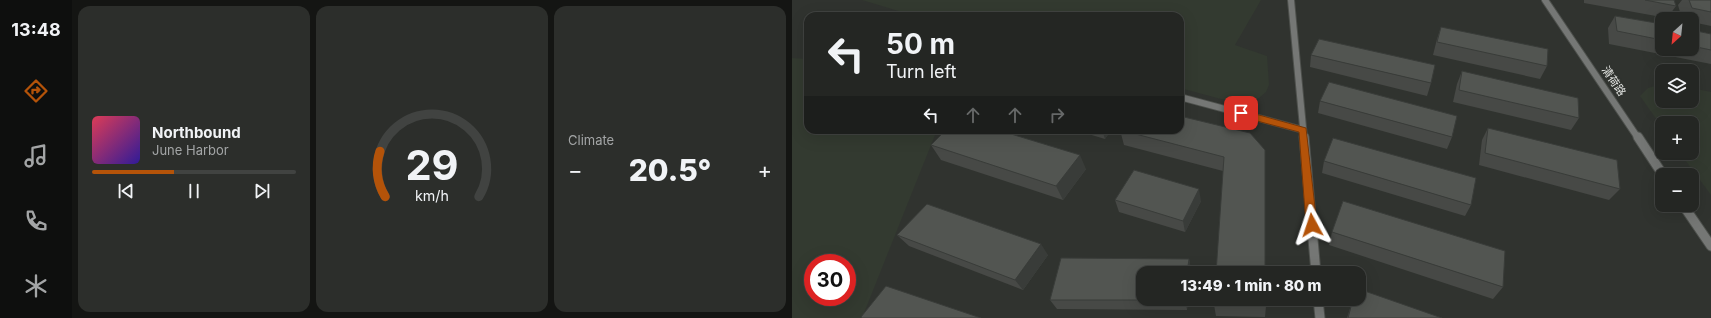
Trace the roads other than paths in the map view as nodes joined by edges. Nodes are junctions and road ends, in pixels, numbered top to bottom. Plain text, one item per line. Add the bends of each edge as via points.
1 (1291, 0) edge
2 (1545, 0) edge
3 (1184, 98) edge
4 (1303, 130) junction
5 (1658, 168) edge
6 (1688, 212) edge
7 (1711, 246) edge
8 (1315, 266) edge
9 (1319, 306) edge
10 (1320, 318) edge

1 - 4 street
2 - 5 street, 清荷路
3 - 4 street
4 - 8 street
6 - 7 street
9 - 10 street

